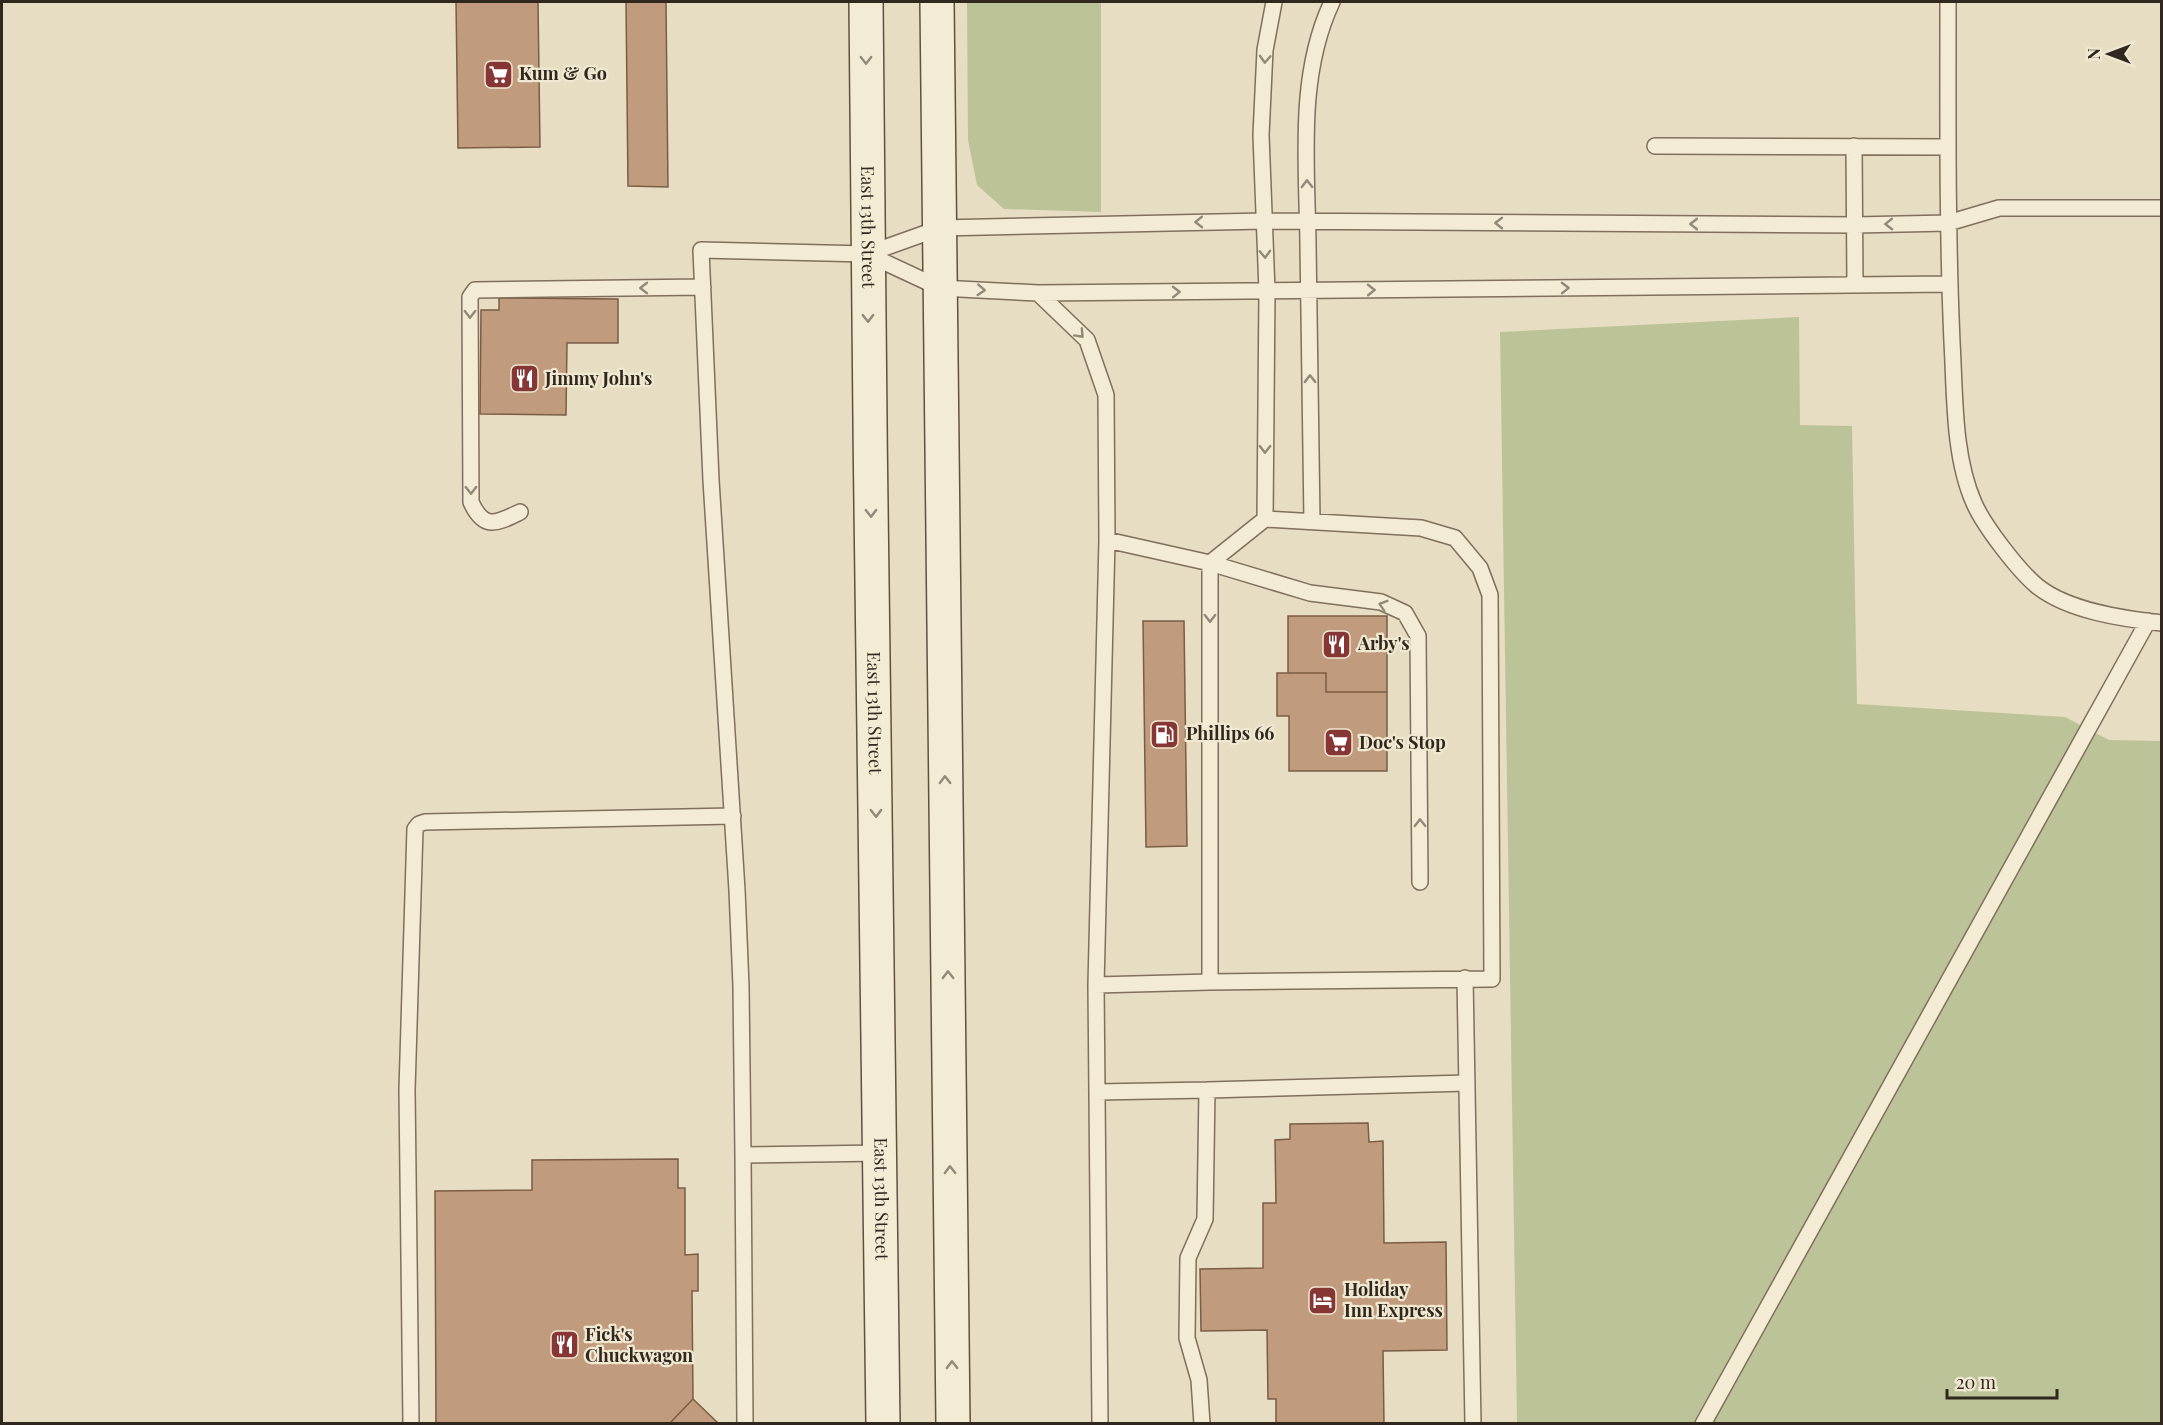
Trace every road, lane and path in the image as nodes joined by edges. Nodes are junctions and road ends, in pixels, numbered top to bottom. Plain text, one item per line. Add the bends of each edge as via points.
1 (866, 2) edge
2 (937, 2) edge
3 (1274, 2) edge
4 (1332, 2) edge
5 (1948, 2) edge
6 (1655, 146) dead end
7 (1854, 146) junction
8 (1948, 147) junction
9 (2162, 208) edge
10 (1264, 221) junction
11 (1308, 221) junction
12 (1948, 223) junction
13 (1855, 225) junction
14 (940, 228) junction
15 (867, 254) junction
16 (1855, 284) junction
17 (1950, 284) junction
18 (703, 287) junction
19 (940, 288) junction
20 (1267, 291) junction
21 (1308, 291) junction
22 (1038, 293) junction
23 (520, 512) dead end
24 (1265, 519) junction
25 (1312, 521) junction
26 (1107, 540) junction
27 (1210, 563) junction
28 (2155, 622) edge
29 (733, 816) junction
30 (1420, 882) dead end
31 (1465, 978) junction
32 (1210, 982) junction
33 (1096, 985) junction
34 (1467, 1083) junction
35 (1207, 1090) junction
36 (1097, 1092) junction
37 (882, 1153) junction
38 (742, 1155) junction
39 (411, 1424) edge
40 (745, 1424) edge
41 (883, 1424) edge
42 (953, 1424) edge
43 (1100, 1424) edge
44 (1202, 1424) edge
45 (1473, 1424) edge
46 (1703, 1424) edge

1 -> 15 main road, East 13th Street
2 - 14 main road
3 -> 10 lane via 1265,50 1261,135
11 -> 4 lane via 1308,87 1321,25
5 - 8 lane
6 - 7 lane
7 - 8 lane
7 - 13 lane
8 - 12 lane
9 - 12 lane via 2000,208
10 - 11 lane
10 -> 14 lane
10 -> 20 lane
13 -> 11 lane
11 - 21 lane
12 -> 13 lane
12 - 17 lane
13 - 16 lane
14 - 15 lane
14 - 19 main road
15 - 18 lane via 701,250
15 - 19 lane
15 -> 37 main road, East 13th Street
16 - 17 lane
21 -> 16 lane
17 - 28 lane via 1960,454 1974,503 1999,544 2037,586 2078,608
18 -> 23 lane via 475,290 470,297 471,502 486,521 496,523
18 - 29 lane
19 -> 22 lane
42 -> 19 main road
20 - 21 lane
22 -> 20 lane
20 -> 24 lane
25 -> 21 lane
22 -> 26 lane via 1086,340 1106,395
24 - 25 lane
24 - 27 lane
25 - 31 lane via 1421,528 1455,538 1480,568 1490,595 1492,979
26 - 27 lane
26 - 33 lane
30 -> 27 lane via 1418,636 1406,613 1381,602 1310,593
27 -> 32 lane
28 - 46 lane
29 - 38 lane via 741,986
29 - 39 lane via 425,822 415,829 407,1090
31 - 32 lane
31 - 34 lane
32 - 33 lane
33 - 36 lane
34 - 35 lane
34 - 45 lane
35 - 36 lane
35 - 44 lane via 1205,1219 1188,1258 1187,1338 1199,1380
36 - 43 lane
37 - 38 lane
37 - 41 main road, East 13th Street
38 - 40 lane

